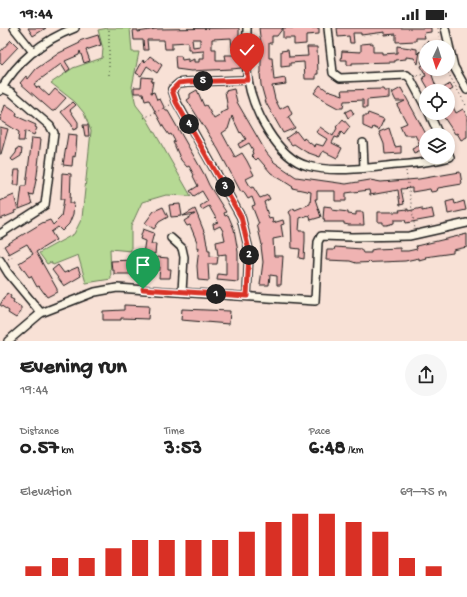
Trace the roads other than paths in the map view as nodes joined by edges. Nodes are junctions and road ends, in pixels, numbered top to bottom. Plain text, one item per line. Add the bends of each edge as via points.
1 (14, 28) edge
2 (75, 28) edge
3 (247, 28) edge
4 (328, 28) edge
5 (445, 28) edge
6 (33, 52) junction
7 (248, 80) junction
8 (1, 88) edge
9 (467, 90) edge
10 (419, 95) edge
11 (363, 143) dead end
12 (419, 163) edge
13 (364, 168) junction
14 (467, 222) edge
15 (0, 234) edge
16 (171, 238) dead end
17 (0, 260) edge
18 (182, 292) junction
19 (247, 296) junction
20 (41, 313) junction
21 (8, 341) edge

1 - 6 street
2 - 6 street
3 - 7 street
4 - 10 street via 335,76 340,78 401,74 410,78
5 - 9 street via 454,67
6 - 8 street via 15,69
7 - 13 street via 262,119 277,145 292,160 319,168
7 - 19 street via 179,83 172,90 176,102 241,217 249,250
8 - 15 street via 11,92 50,126 54,134 45,205
11 - 13 street
12 - 13 street
14 - 19 street via 393,237 321,236 318,242 315,301
16 - 18 street via 182,248 184,257
17 - 20 street
18 - 19 street
18 - 20 street via 116,288 95,292
20 - 21 street

